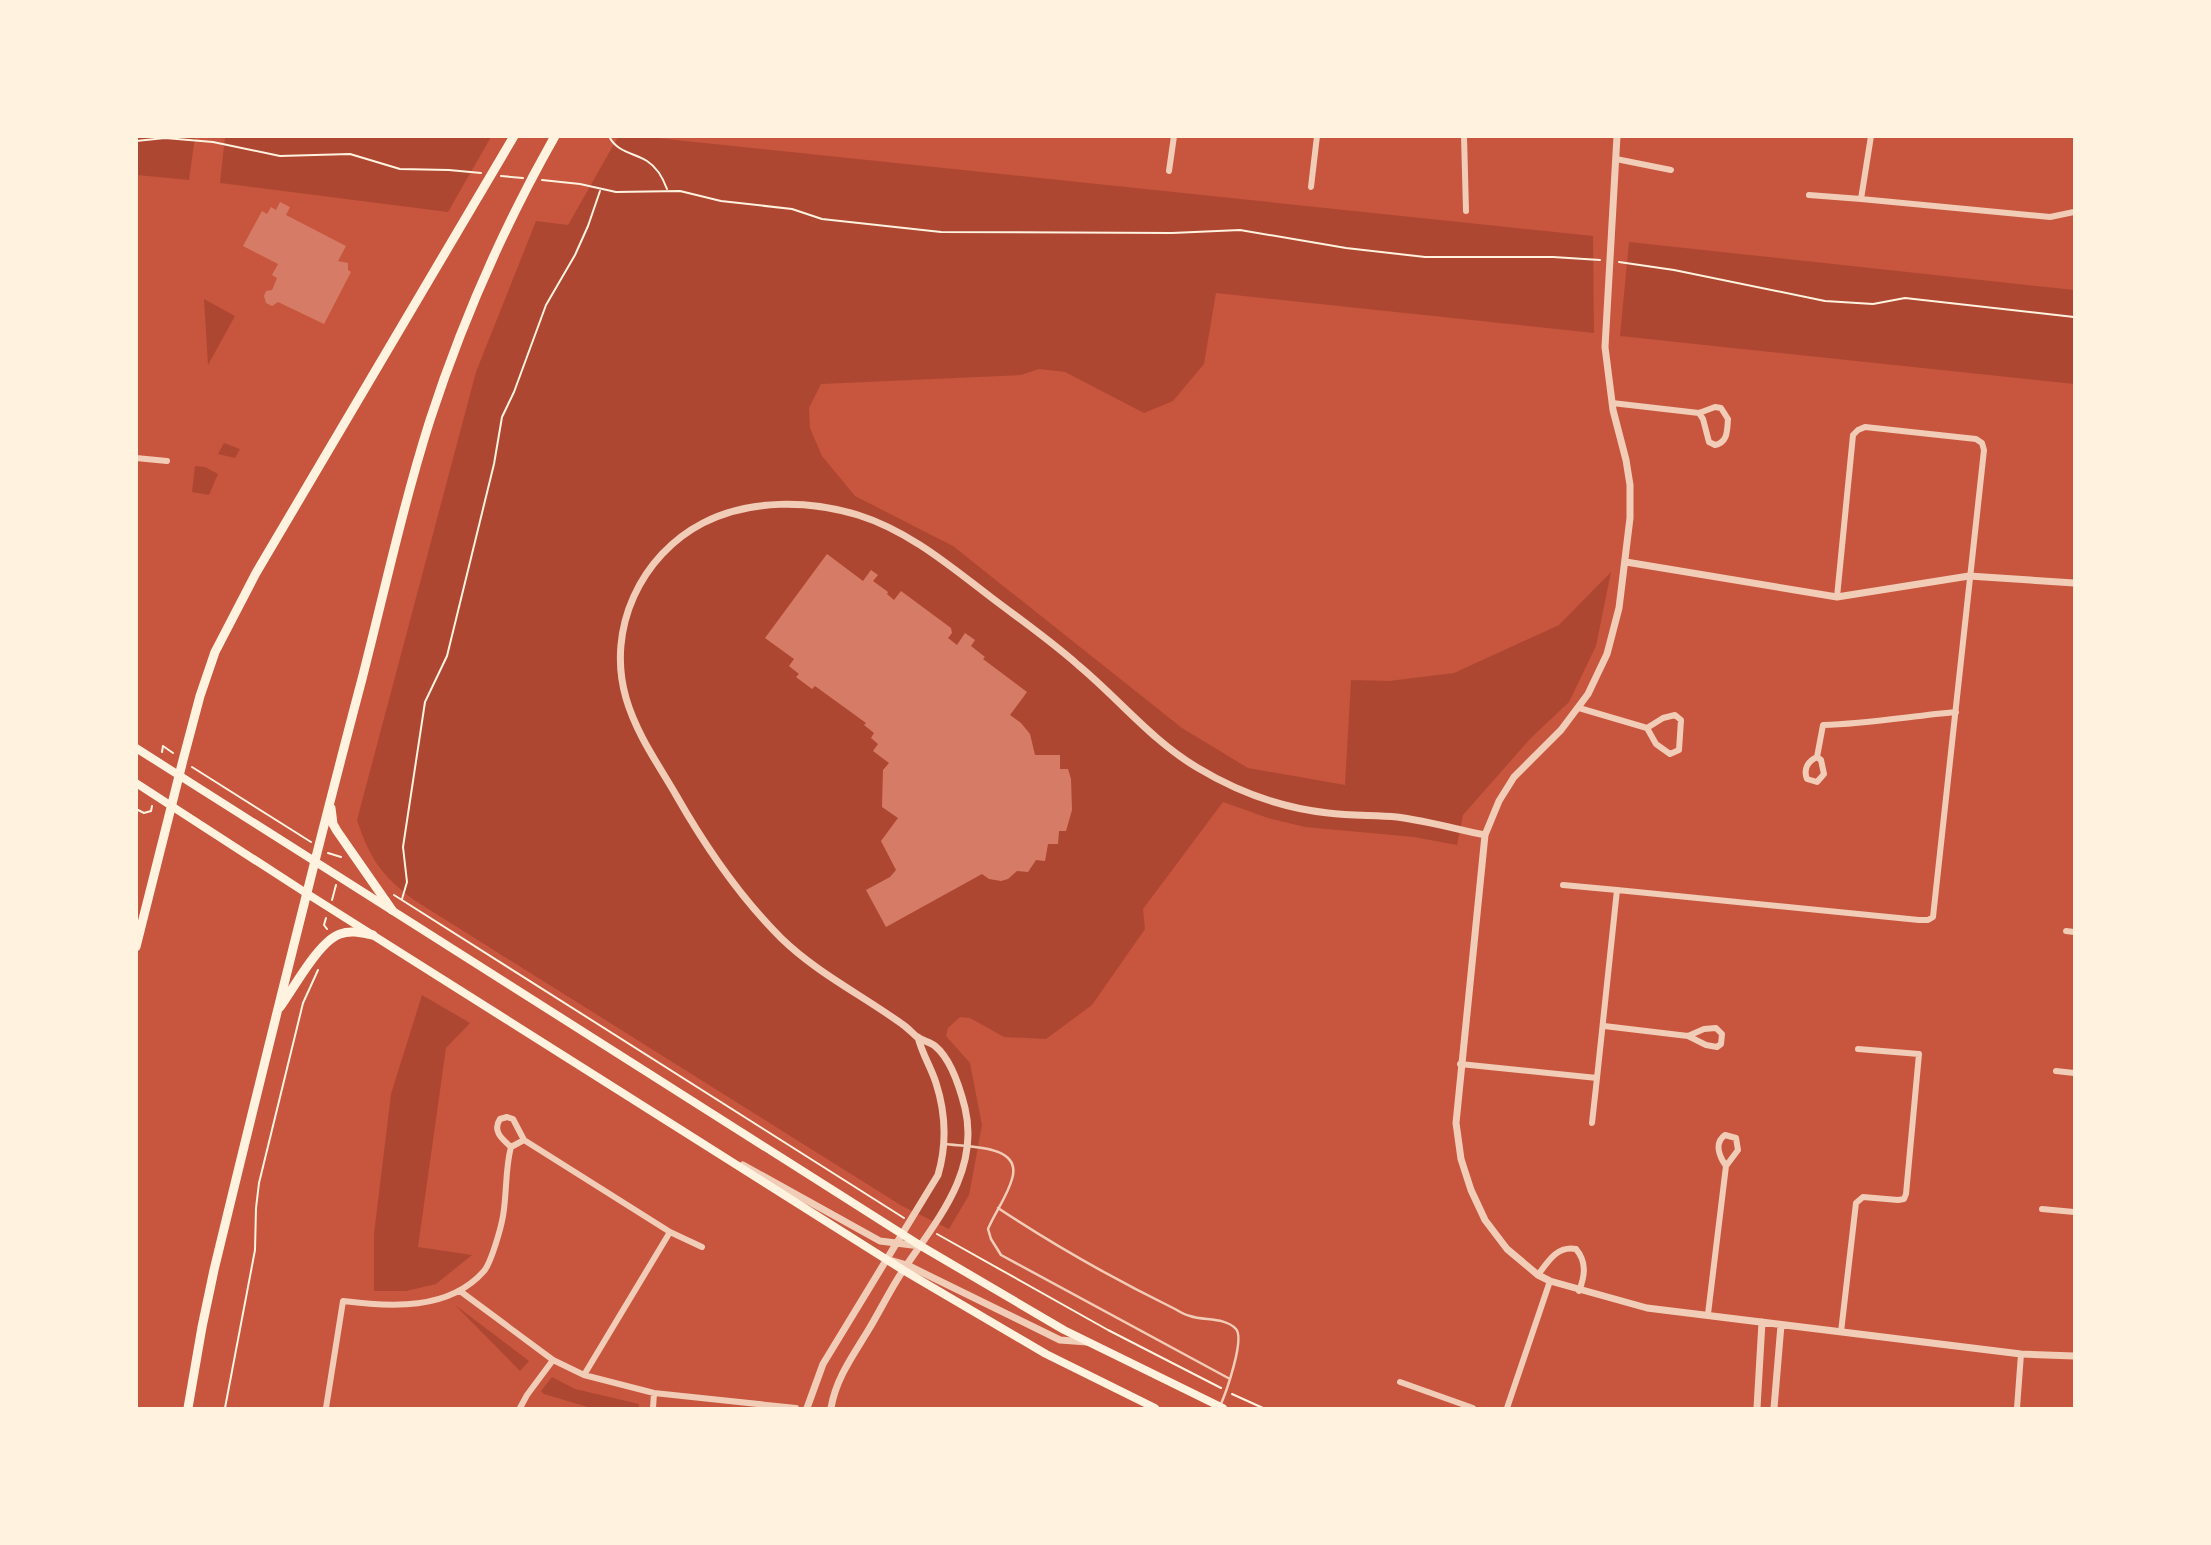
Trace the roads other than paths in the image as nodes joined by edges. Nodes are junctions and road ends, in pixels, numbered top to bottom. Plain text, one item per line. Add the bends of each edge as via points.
1 (514, 136) edge
2 (555, 136) edge
3 (1174, 136) edge
4 (1317, 136) edge
5 (1464, 136) edge
6 (1617, 136) edge
7 (1871, 136) edge
8 (1616, 159) junction
9 (1671, 170) dead end
10 (1169, 171) dead end
11 (1311, 187) dead end
12 (1809, 195) dead end
13 (1861, 199) junction
14 (1466, 211) dead end
15 (2074, 212) edge
16 (1612, 403) junction
17 (1699, 413) junction
18 (136, 457) edge
19 (167, 461) dead end
20 (1626, 562) junction
21 (1969, 576) junction
22 (2074, 583) edge
23 (1837, 597) junction
24 (1579, 708) junction
25 (1956, 712) junction
26 (1647, 728) junction
27 (136, 748) edge
28 (1817, 757) dead end
29 (178, 776) junction
30 (136, 783) edge
31 (331, 797) junction
32 (171, 806) junction
33 (1485, 835) junction
34 (315, 861) junction
35 (1563, 885) dead end
36 (1618, 890) junction
37 (306, 893) junction
38 (392, 910) junction
39 (2066, 931) dead end
40 (2074, 932) edge
41 (373, 934) junction
42 (136, 947) edge
43 (277, 1011) junction
44 (1604, 1027) junction
45 (1688, 1036) junction
46 (918, 1037) junction
47 (1858, 1049) dead end
48 (1460, 1064) junction
49 (2056, 1071) dead end
50 (2074, 1073) edge
51 (1597, 1078) junction
52 (1592, 1124) dead end
53 (524, 1140) junction
54 (945, 1144) junction
55 (511, 1147) junction
56 (967, 1147) junction
57 (714, 1150) junction
58 (1726, 1166) junction
59 (998, 1209) junction
60 (2042, 1209) dead end
61 (2074, 1212) edge
62 (670, 1232) junction
63 (903, 1235) junction
64 (896, 1245) junction
65 (921, 1246) junction
66 (702, 1247) dead end
67 (886, 1259) junction
68 (905, 1267) junction
69 (1538, 1275) junction
70 (1550, 1281) junction
71 (460, 1291) junction
72 (1579, 1291) junction
73 (1708, 1314) junction
74 (1762, 1322) junction
75 (1782, 1325) junction
76 (1841, 1332) junction
77 (1087, 1342) junction
78 (2021, 1354) junction
79 (2074, 1356) edge
80 (553, 1360) junction
81 (584, 1375) junction
82 (1230, 1378) junction
83 (1401, 1382) dead end
84 (654, 1393) junction
85 (1220, 1408) edge
86 (188, 1409) edge
87 (326, 1409) edge
88 (520, 1409) edge
89 (653, 1409) edge
90 (796, 1409) edge
91 (807, 1409) edge
92 (831, 1409) edge
93 (1155, 1409) edge
94 (1473, 1409) edge
95 (1507, 1409) edge
96 (1757, 1409) edge
97 (1774, 1409) edge
98 (2017, 1409) edge

1 - 29 main road via 240,600 209,669
2 - 31 main road via 495,252 430,420
3 - 10 street
4 - 11 street
5 - 14 street
6 - 8 street
7 - 13 street
8 - 9 street
8 - 16 street via 1605,346
12 - 13 street
13 - 15 street via 2050,217
16 - 17 street
16 - 20 street via 1630,485
17 - 17 street via 1715,407 1725,411 1728,419 1721,444 1709,442
18 - 19 street
20 - 23 street
20 - 24 street via 1612,638
21 - 22 street
21 - 23 street
21 - 23 street via 1982,443 1865,427 1853,435
21 - 25 street
24 - 26 street
24 - 33 street via 1514,777
25 - 28 street via 1823,725
25 - 36 street via 1935,910 1928,920
26 - 26 street via 1670,715 1678,718 1682,725 1679,750 1670,754 1661,749
27 - 29 main road
29 - 32 main road
29 - 34 main road
30 - 32 main road
31 - 34 main road
31 - 38 main road via 337,831
32 - 37 main road
32 - 42 main road
33 - 46 street via 1398,817 1289,806 1217,779 1156,739 1079,665 950,566 882,524 844,511 802,505 760,506 719,514 670,545 637,588 622,635 625,697 691,820 741,893 783,940 828,977
33 - 48 street
34 - 37 main road
34 - 38 main road
35 - 36 street
36 - 44 street
37 - 41 main road
37 - 43 main road
38 - 63 main road
39 - 40 street
41 - 43 main road via 351,932 332,937
41 - 57 main road
43 - 86 main road via 201,1327
44 - 45 street
44 - 51 street
45 - 45 street via 1711,1027 1720,1030 1723,1040 1712,1048
46 - 54 street via 943,1107
46 - 56 street via 937,1047 956,1080 967,1118
47 - 76 street via 1919,1054 1906,1194 1898,1200 1863,1197 1856,1203
48 - 51 street
48 - 69 street via 1456,1123 1471,1191 1507,1249
49 - 50 street
51 - 52 street
53 - 55 street
53 - 55 street via 513,1119 500,1119 498,1133
53 - 62 street
54 - 56 lane
54 - 63 street via 938,1175
55 - 71 street via 502,1221 485,1270
56 - 59 lane via 993,1149 1010,1160 1013,1175
56 - 65 street via 961,1179
57 - 64 street via 880,1241
57 - 67 main road
58 - 58 street via 1738,1150 1738,1143 1726,1135 1718,1144
58 - 73 street
59 - 82 lane via 988,1229 1001,1255
59 - 82 lane via 1188,1316 1231,1325 1239,1338
60 - 61 street
62 - 66 street
62 - 81 street
63 - 64 street
63 - 65 main road
64 - 65 street
64 - 67 street
65 - 68 street
65 - 77 main road
67 - 68 main road
67 - 91 street via 823,1364
68 - 77 street via 1060,1340
68 - 92 street via 844,1370
68 - 93 main road via 1046,1353
69 - 70 street
69 - 72 street via 1562,1249 1576,1249 1585,1275
70 - 72 street
70 - 95 street
71 - 80 street
71 - 87 street via 421,1303 388,1306 343,1301
72 - 73 street via 1647,1308
73 - 74 street
74 - 75 street
74 - 96 street
75 - 76 street
75 - 97 street
76 - 78 street
77 - 85 main road
78 - 79 street
78 - 98 street
80 - 81 street
80 - 88 street
81 - 84 street
82 - 85 lane
83 - 94 street
84 - 89 street
84 - 90 street

